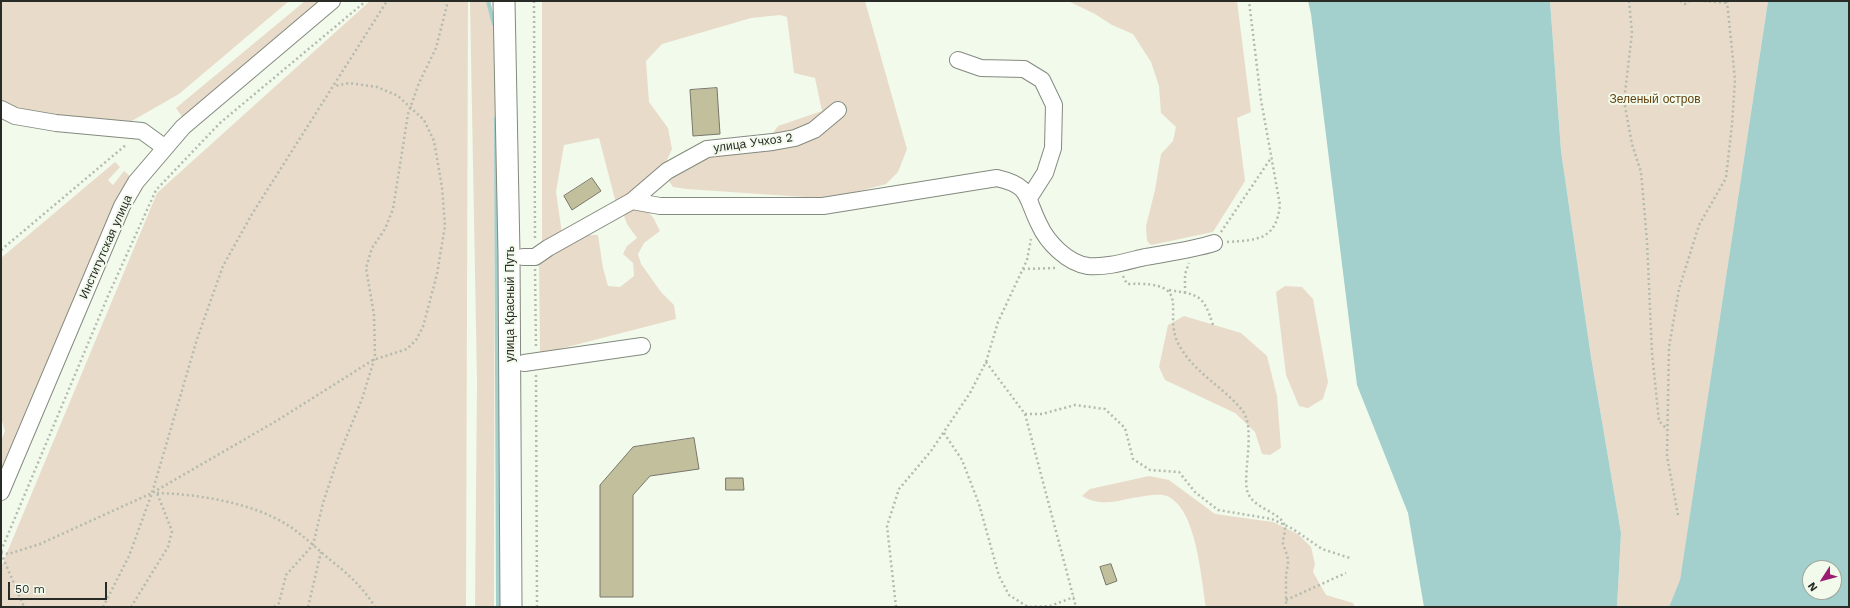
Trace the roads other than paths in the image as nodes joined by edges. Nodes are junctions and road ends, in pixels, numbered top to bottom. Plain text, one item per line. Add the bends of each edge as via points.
1 (332, 1) edge
2 (504, 1) edge
3 (519, 1) edge
4 (958, 60) dead end
5 (1, 109) edge
6 (838, 110) dead end
7 (164, 147) junction
8 (1029, 198) junction
9 (632, 201) junction
10 (1208, 245) road end
11 (529, 257) junction
12 (642, 346) dead end
13 (530, 362) junction
14 (1, 492) edge
15 (511, 607) edge
16 (524, 607) edge

1 - 7 street, Институтская улица via 183,127
2 - 15 main road, улица Красный Путь via 510,254
3 - 11 main road, улица Красный Путь
4 - 8 street via 981,68 1024,69 1042,80 1054,105 1053,148 1045,173
5 - 7 street via 15,116 56,123 142,131
6 - 9 street, улица Учхоз 2 via 814,130 795,138 707,149 667,171
7 - 14 street, Институтская улица via 136,182 122,206
8 - 9 street via 1014,182 997,178 822,206 660,206
8 - 10 street via 1039,225 1063,255 1088,266
9 - 11 street, улица Учхоз 2
11 - 13 main road, улица Красный Путь
12 - 13 street
13 - 16 main road, улица Красный Путь

